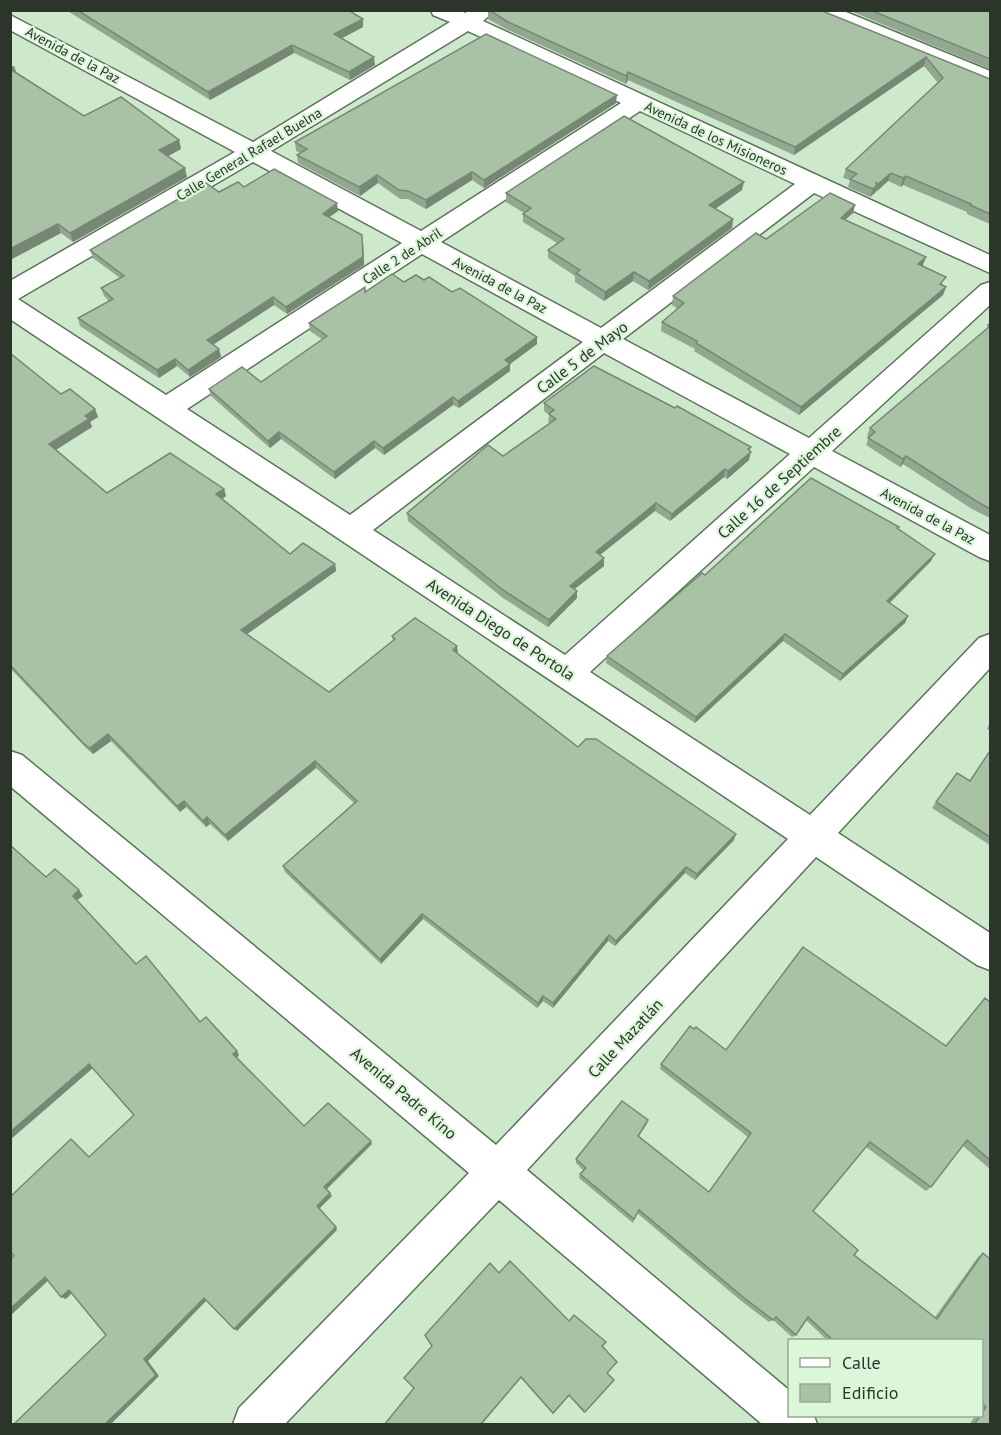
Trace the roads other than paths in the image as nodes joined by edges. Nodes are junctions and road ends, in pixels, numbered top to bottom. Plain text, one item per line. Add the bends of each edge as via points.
1 (441, 10) edge
2 (821, 10) edge
3 (476, 16) edge
4 (10, 21) edge
5 (990, 80) edge
6 (638, 102) junction
7 (254, 152) junction
8 (813, 183) junction
9 (422, 243) junction
10 (990, 265) edge
11 (990, 291) edge
12 (10, 293) edge
13 (10, 306) edge
14 (604, 341) junction
15 (166, 409) junction
16 (811, 452) junction
17 (351, 530) junction
18 (990, 549) edge
19 (990, 647) edge
20 (567, 673) junction
21 (10, 765) edge
22 (815, 836) junction
23 (990, 953) edge
24 (498, 1172) junction
25 (255, 1425) edge
26 (795, 1425) edge

1 - 3 street, Avenida de los Misioneros
2 - 5 street
3 - 6 street, Avenida de los Misioneros
3 - 7 street, Calle General Rafael Buelna
4 - 7 street, Avenida de la Paz
6 - 8 street, Avenida de los Misioneros
6 - 9 street, Calle 2 de Abril
7 - 9 street, Avenida de la Paz
7 - 12 street, Calle General Rafael Buelna
8 - 10 street, Avenida de los Misioneros
8 - 14 street, Calle 5 de Mayo
9 - 14 street, Avenida de la Paz
9 - 15 street, Calle 2 de Abril
11 - 16 street, Calle 16 de Septiembre
13 - 15 street, Avenida Diego de Portola
14 - 16 street, Avenida de la Paz
14 - 17 street, Calle 5 de Mayo
15 - 17 street, Avenida Diego de Portola
16 - 18 street, Avenida de la Paz
16 - 20 street, Calle 16 de Septiembre
17 - 20 street, Avenida Diego de Portola
19 - 22 street, Calle Mazatlán
20 - 22 street, Avenida Diego de Portola
21 - 24 street, Avenida Padre Kino
22 - 23 street, Avenida Diego de Portola
22 - 24 street, Calle Mazatlán
24 - 25 street, Calle Mazatlán
24 - 26 street, Avenida Padre Kino

